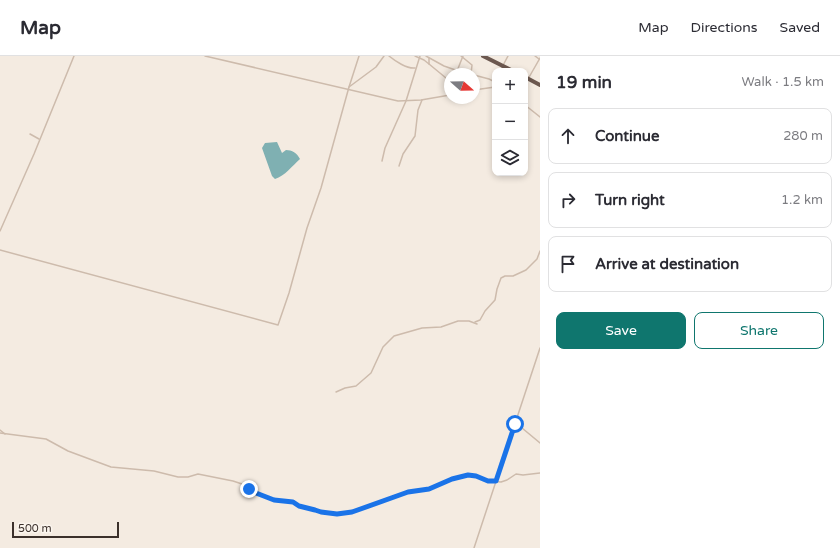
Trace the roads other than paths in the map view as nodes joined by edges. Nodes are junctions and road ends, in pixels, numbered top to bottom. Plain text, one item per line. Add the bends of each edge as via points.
1 (74, 56) edge
2 (205, 56) edge
3 (359, 56) edge
4 (384, 56) edge
5 (389, 56) edge
6 (415, 56) edge
7 (426, 56) edge
8 (483, 56) edge
9 (508, 56) edge
10 (535, 56) edge
11 (420, 57) edge
12 (429, 57) junction
13 (462, 57) edge
14 (540, 59) edge
15 (430, 64) junction
16 (503, 66) junction
17 (416, 68) junction
18 (449, 68) edge
19 (458, 68) edge
20 (472, 68) edge
21 (507, 68) edge
22 (444, 76) edge
23 (480, 77) edge
24 (528, 77) edge
25 (528, 79) edge
26 (492, 80) edge
27 (540, 85) edge
28 (349, 87) junction
29 (492, 87) edge
30 (480, 89) edge
31 (348, 90) junction
32 (444, 95) edge
33 (422, 100) junction
34 (406, 101) junction
35 (528, 107) edge
36 (540, 117) edge
37 (30, 134) dead end
38 (40, 139) junction
39 (382, 161) dead end
40 (399, 166) dead end
41 (0, 230) edge
42 (0, 250) edge
43 (540, 251) edge
44 (473, 322) junction
45 (477, 324) dead end
46 (540, 348) edge
47 (336, 392) dead end
48 (516, 423) junction
49 (0, 430) edge
50 (0, 433) edge
51 (5, 434) junction
52 (540, 443) edge
53 (540, 473) edge
54 (496, 481) junction
55 (474, 548) edge

1 - 38 street
2 - 31 street
3 - 28 street
4 - 28 street via 376,66
5 - 17 street
6 - 11 street
7 - 12 street
8 - 16 highway
9 - 16 street
10 - 14 street
11 - 15 street
11 - 17 street
12 - 15 street
12 - 18 street
13 - 19 street
13 - 20 street via 472,65
14 - 24 street
15 - 22 street
16 - 21 highway
17 - 34 street
23 - 26 street
25 - 27 highway
28 - 31 street
29 - 30 street
31 - 34 street via 388,100
31 - 42 street via 278,325
32 - 33 street
33 - 34 street
33 - 40 street via 418,110 415,136 403,154
34 - 39 street via 385,148
35 - 36 street
37 - 38 street
38 - 41 street
43 - 44 street via 536,260 526,270 503,277 494,302 478,322
44 - 45 street
44 - 47 street via 450,322 441,327 421,328 394,336 383,347 372,373 356,386
46 - 48 street
48 - 52 street
48 - 54 street
49 - 51 street
50 - 51 street
51 - 54 street via 46,439 80,456 114,467 154,471 178,478 198,474 233,481 274,500 293,502 301,507 326,513 343,514 468,475
53 - 54 street via 516,474 506,481
54 - 55 street

